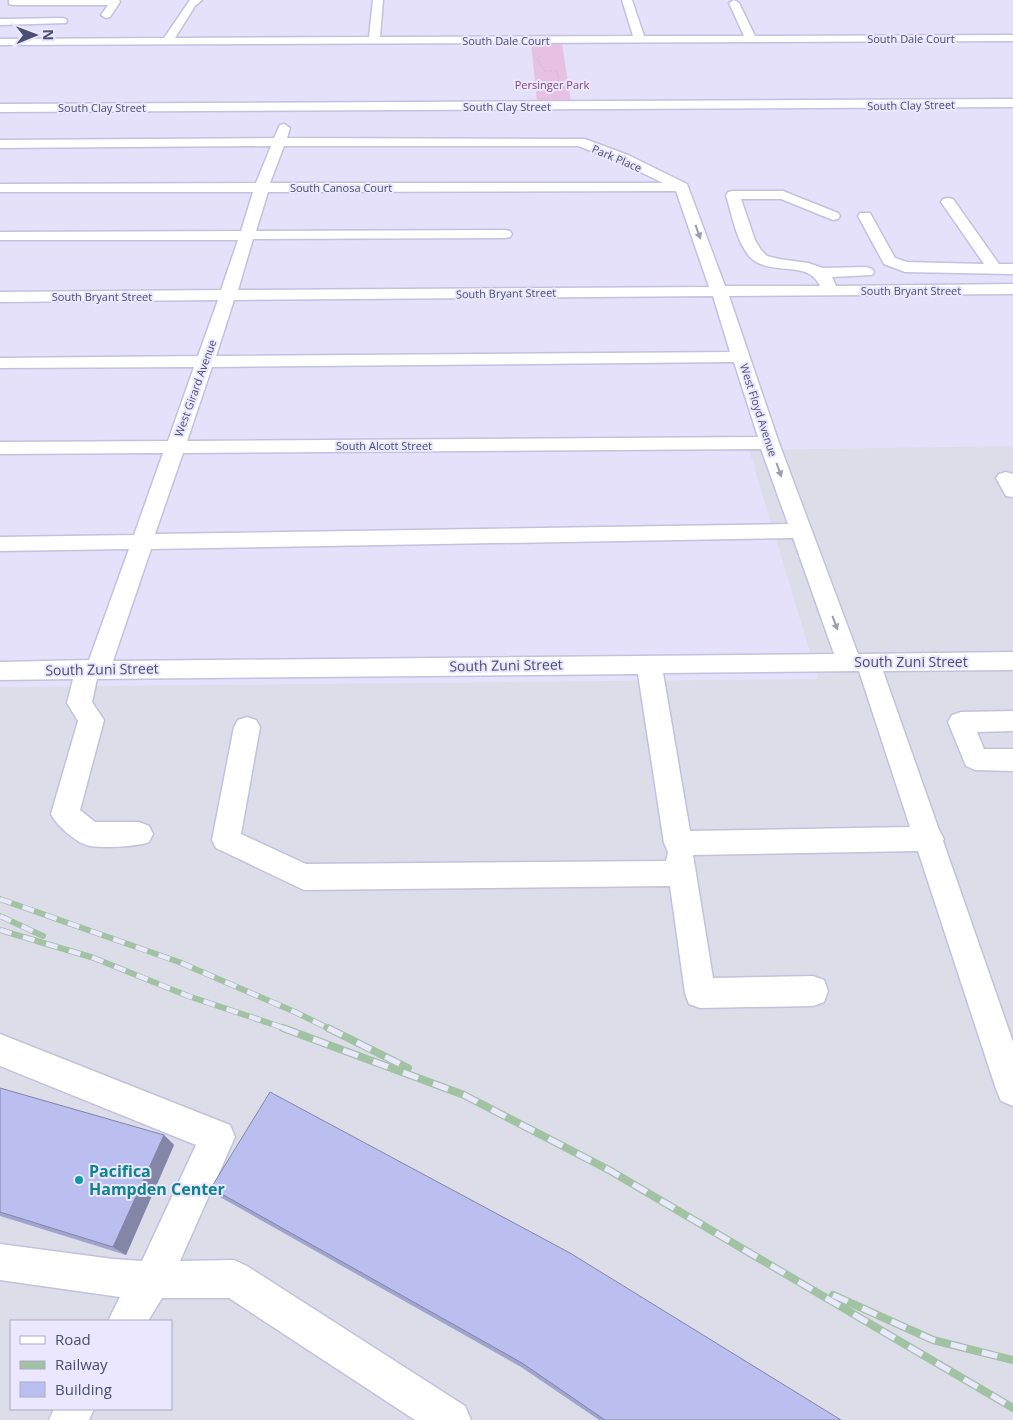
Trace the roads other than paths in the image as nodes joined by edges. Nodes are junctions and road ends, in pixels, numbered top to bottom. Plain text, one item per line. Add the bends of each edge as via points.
1 (197, 0) edge
2 (378, 0) edge
3 (627, 0) edge
4 (14, 1) edge
5 (734, 4) dead end
6 (0, 14) edge
7 (106, 15) dead end
8 (62, 21) dead end
9 (0, 22) edge
10 (1013, 38) edge
11 (639, 39) junction
12 (751, 39) junction
13 (374, 40) junction
14 (168, 41) junction
15 (1, 43) edge
16 (1013, 103) edge
17 (292, 106) junction
18 (0, 108) edge
19 (279, 142) junction
20 (0, 144) edge
21 (682, 186) junction
22 (262, 187) junction
23 (0, 188) edge
24 (948, 202) dead end
25 (833, 216) dead end
26 (865, 216) dead end
27 (505, 234) dead end
28 (247, 235) junction
29 (0, 236) edge
30 (995, 269) junction
31 (1013, 269) edge
32 (866, 272) dead end
33 (818, 273) junction
34 (1013, 289) edge
35 (830, 290) junction
36 (719, 291) junction
37 (228, 295) junction
38 (0, 297) edge
39 (741, 357) junction
40 (204, 361) junction
41 (0, 363) edge
42 (769, 443) junction
43 (174, 447) junction
44 (0, 448) edge
45 (801, 531) junction
46 (141, 542) junction
47 (0, 544) edge
48 (1013, 661) edge
49 (859, 662) junction
50 (649, 664) junction
51 (93, 669) junction
52 (0, 670) edge
53 (1013, 721) edge
54 (247, 727) dead end
55 (1013, 760) edge
56 (139, 834) dead end
57 (930, 839) junction
58 (678, 843) junction
59 (682, 873) junction
60 (814, 991) dead end
61 (0, 1050) edge
62 (1013, 1089) edge
63 (0, 1262) edge
64 (152, 1280) junction
65 (128, 1320) edge
66 (451, 1420) edge

1 - 14 street
2 - 13 street
3 - 11 street
4 - 6 street
4 - 7 street via 116,2
5 - 12 street
8 - 9 street
10 - 12 street, South Dale Court
11 - 12 street, South Dale Court
11 - 13 street, South Dale Court
13 - 14 street, South Dale Court
14 - 15 street, South Dale Court
16 - 17 street, South Clay Street
17 - 18 street, South Clay Street
17 - 19 street, West Girard Avenue
19 - 20 street
19 - 21 street, Park Place via 580,142
19 - 22 street, West Girard Avenue
21 - 22 street, South Canosa Court
21 -> 36 street, West Floyd Avenue
22 - 23 street, South Canosa Court
22 - 28 street, West Girard Avenue
24 - 30 street
25 - 33 street via 783,195 733,195 756,254 772,262 813,269
26 - 30 street via 889,260 897,264 905,267
27 - 28 street
28 - 29 street
28 - 37 street, West Girard Avenue
30 - 31 street
32 - 33 street
33 - 35 street
34 - 35 street, South Bryant Street
35 - 36 street, South Bryant Street
36 - 37 street, South Bryant Street
36 - 39 street, West Floyd Avenue
37 - 38 street, South Bryant Street
37 - 40 street, West Girard Avenue
39 - 40 street
39 - 42 street, West Floyd Avenue
40 - 41 street
40 - 43 street, West Girard Avenue
42 - 43 street, South Alcott Street
42 -> 45 street, West Floyd Avenue
43 - 44 street, South Alcott Street
43 - 46 street, West Girard Avenue
45 - 46 street
45 -> 49 street, West Floyd Avenue
46 - 47 street
46 - 51 street, West Girard Avenue
48 - 49 street, South Zuni Street
49 - 50 street, South Zuni Street
49 - 57 street, West Floyd Avenue
50 - 51 street, South Zuni Street
50 - 58 street
51 - 52 street, South Zuni Street
51 - 56 street, West Girard Avenue via 79,703 91,720 65,814 90,834
53 - 55 street via 960,722 975,760
54 - 59 street via 226,840 304,877
57 - 58 street
57 - 62 street, West Floyd Avenue
58 - 59 street
59 - 60 street via 700,993
61 - 64 street via 218,1137
63 - 64 street via 112,1278
64 - 65 street
64 - 66 street via 234,1279

